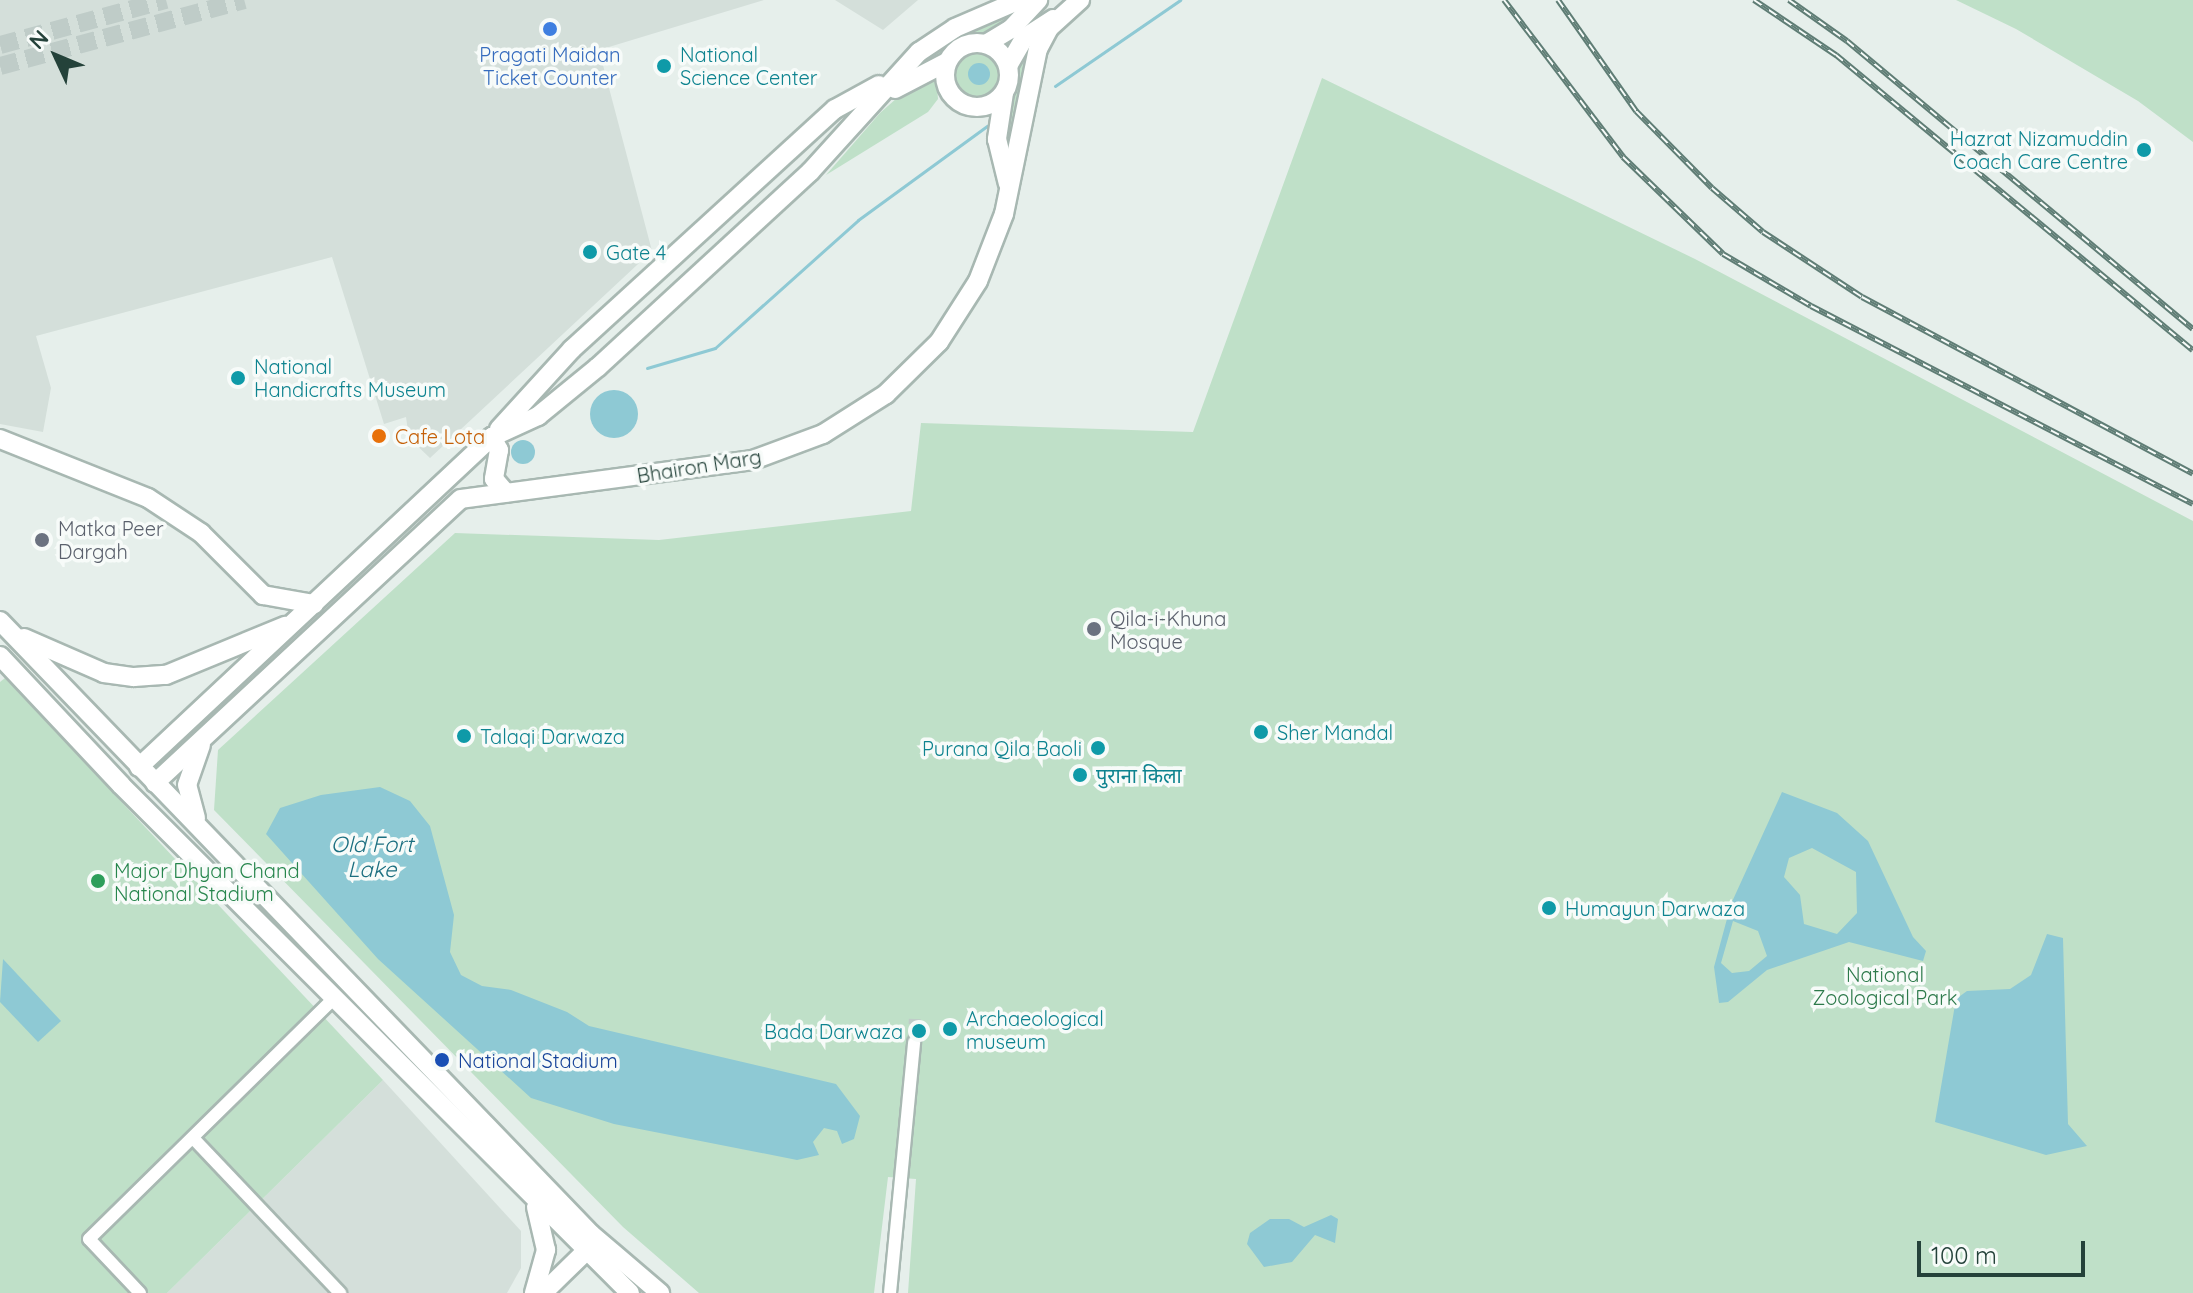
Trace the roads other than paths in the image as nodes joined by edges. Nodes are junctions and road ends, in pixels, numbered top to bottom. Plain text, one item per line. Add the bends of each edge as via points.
1 (1080, 0) edge
2 (1038, 3) edge
3 (986, 44) junction
4 (947, 62) junction
5 (1008, 66) junction
6 (892, 77) junction
7 (1004, 93) junction
8 (852, 123) junction
9 (1010, 190) junction
10 (669, 302) junction
11 (619, 306) junction
12 (493, 436) junction
13 (0, 439) edge
14 (444, 484) junction
15 (506, 493) junction
16 (461, 499) junction
17 (314, 604) junction
18 (299, 620) junction
19 (5, 627) edge
20 (0, 656) edge
21 (207, 735) junction
22 (139, 767) junction
23 (155, 783) junction
24 (198, 824) junction
25 (334, 998) junction
26 (914, 1042) tunnel mouth
27 (193, 1138) junction
28 (531, 1196) junction
29 (588, 1257) junction
30 (572, 1272) junction
31 (140, 1293) edge
32 (340, 1293) edge
33 (534, 1293) edge
34 (543, 1293) edge
35 (559, 1293) edge
36 (630, 1293) edge
37 (660, 1293) edge
38 (890, 1293) edge

1 - 2 main road, Bhairon Marg
2 - 3 main road
2 - 5 main road
2 - 6 main road, Bhairon Marg via 955,28
2 - 9 main road, Bhairon Marg via 1038,49
3 - 4 main road via 966,44
3 - 5 main road
4 - 7 main road via 945,82 960,103 987,106
4 - 8 main road via 911,76
5 - 7 main road
6 - 8 main road, Bhairon Marg
6 - 11 main road via 835,109
7 - 9 main road via 997,139
8 - 10 main road, Bhairon Marg via 810,172
9 - 15 main road, Bhairon Marg via 988,260 953,323 905,378 845,423 777,453 729,465
10 - 11 main road
10 - 12 main road, Bhairon Marg via 538,416
11 - 12 main road via 549,371
12 - 14 main road, Bhairon Marg
12 - 15 main road via 499,450 494,479
13 - 17 main road via 148,498 201,533 263,595
14 - 16 main road via 462,483
14 - 17 main road, Bhairon Marg
15 - 16 main road, Bhairon Marg
16 - 21 main road
17 - 18 main road, Bhairon Marg
18 - 19 main road via 166,675 134,677 104,673 54,655
18 - 22 main road, Bhairon Marg
19 - 22 main road
20 - 25 main road
21 - 23 main road
21 - 24 main road via 187,785
22 - 23 main road
23 - 24 main road
24 - 37 main road via 591,1234
25 - 27 street
25 - 28 main road
26 - 38 street
27 - 31 street via 89,1239
27 - 32 street
28 - 29 main road
28 - 33 main road via 546,1250
29 - 30 main road
29 - 36 main road
30 - 34 main road
30 - 35 main road

